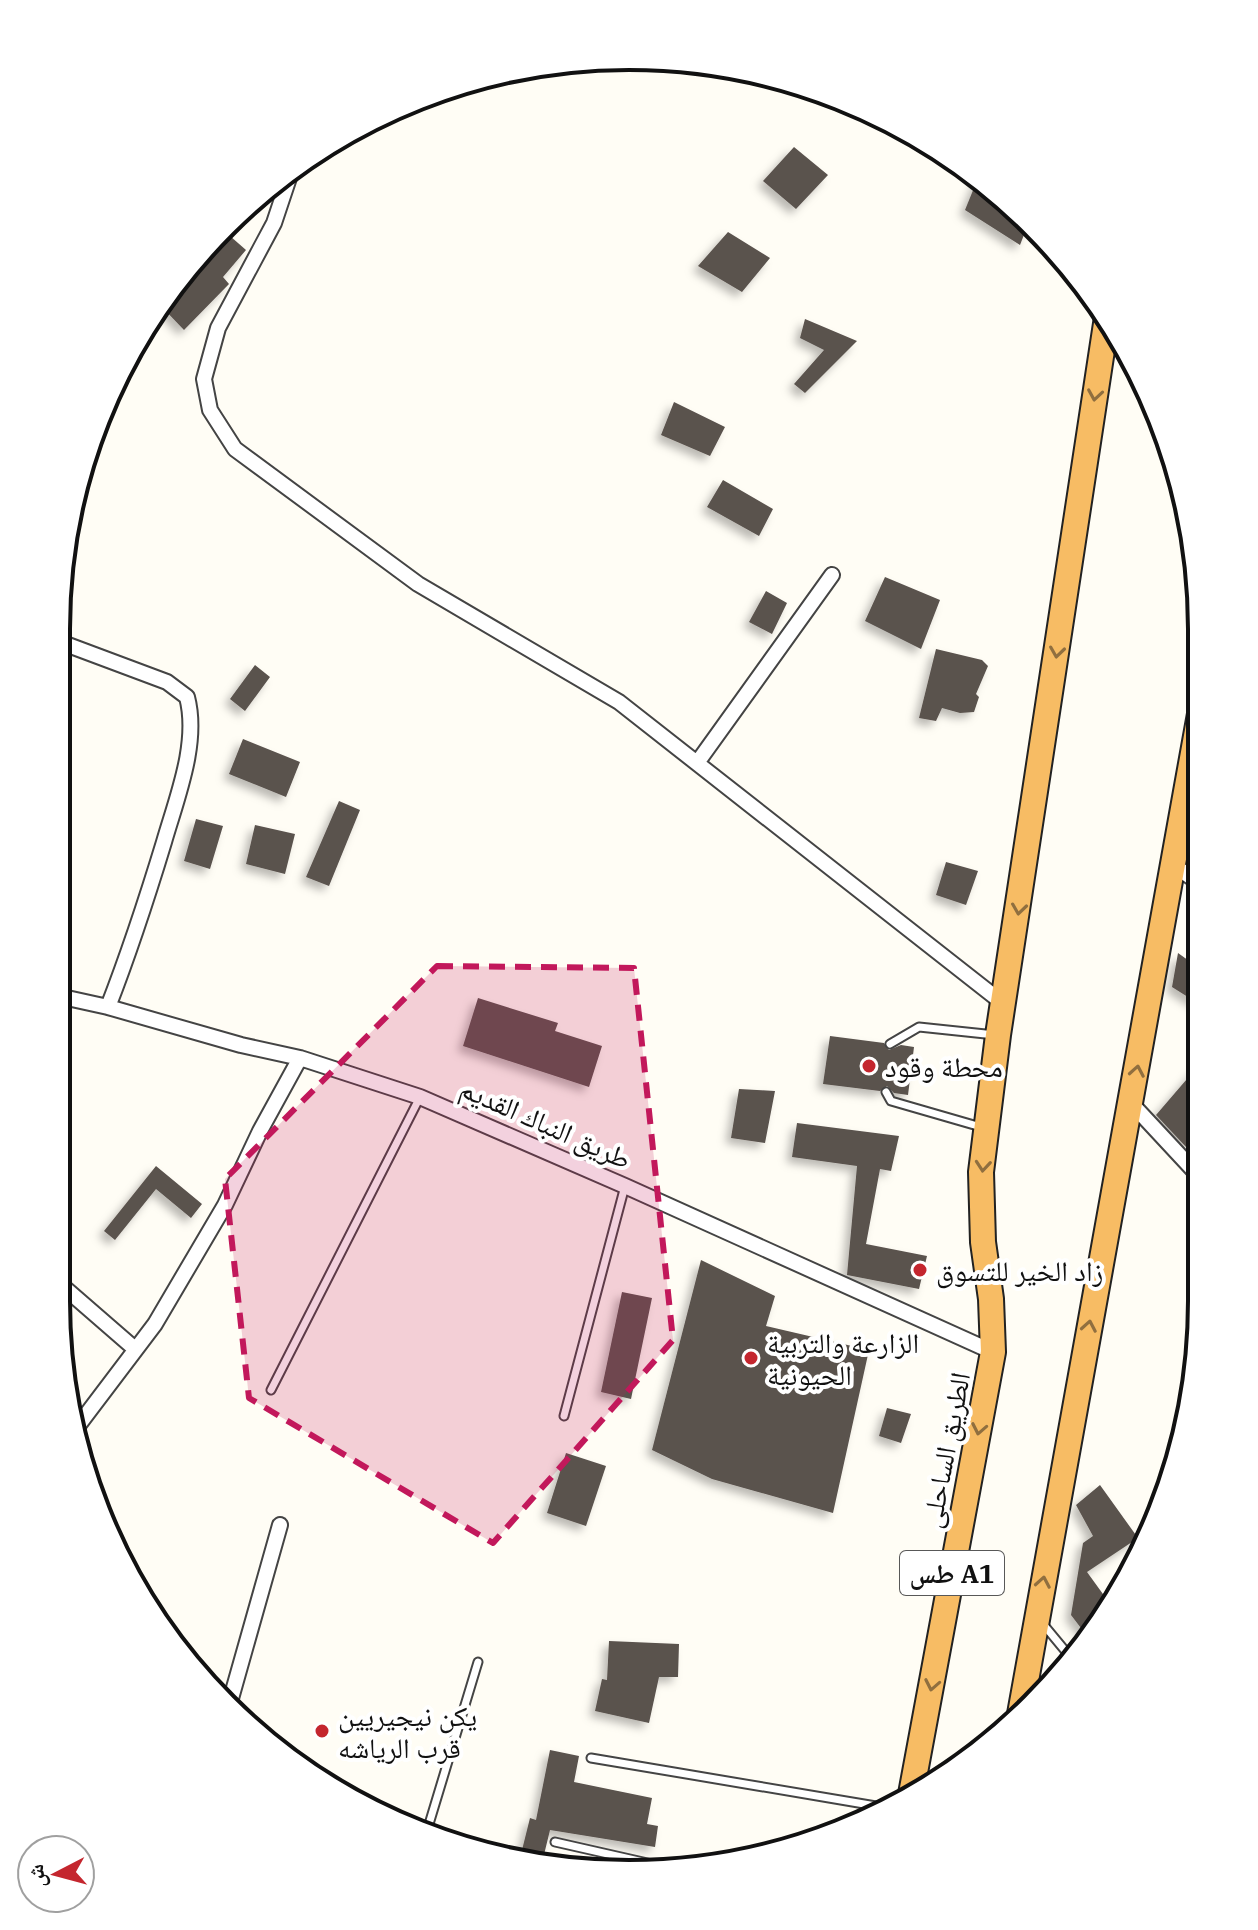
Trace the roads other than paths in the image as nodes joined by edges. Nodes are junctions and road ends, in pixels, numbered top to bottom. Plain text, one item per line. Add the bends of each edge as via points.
1 (285, 189) edge
2 (1104, 335) edge
3 (832, 575) dead end
4 (70, 646) edge
5 (697, 763) junction
6 (1188, 787) edge
7 (1175, 866) junction
8 (1188, 875) edge
9 (70, 999) edge
10 (1004, 1004) junction
11 (108, 1007) junction
12 (998, 1035) junction
13 (890, 1044) dead end
14 (300, 1058) junction
15 (886, 1092) dead end
16 (420, 1097) junction
17 (1131, 1103) junction
18 (987, 1129) junction
19 (1188, 1164) edge
20 (625, 1186) junction
21 (70, 1293) edge
22 (135, 1349) junction
23 (993, 1352) junction
24 (271, 1390) dead end
25 (564, 1416) dead end
26 (83, 1419) edge
27 (280, 1525) dead end
28 (1037, 1616) junction
29 (1065, 1650) edge
30 (478, 1662) dead end
31 (232, 1694) edge
32 (1023, 1697) edge
33 (591, 1758) dead end
34 (913, 1782) edge
35 (870, 1805) edge
36 (429, 1823) edge
37 (555, 1842) dead end
38 (634, 1860) edge

1 - 5 street via 274,223 218,328 204,379 210,410 235,449 418,584 619,702
2 -> 10 highway, الطريق الساحلى
3 - 5 street
4 - 11 street via 167,682 187,697 191,712 180,787
5 - 10 street
6 - 7 highway
7 - 8 street
17 -> 7 highway
9 - 11 street, طريق النباك القديم
10 - 12 highway, الطريق الساحلى
11 - 14 street, طريق النباك القديم
12 - 13 lane via 919,1027
12 - 18 highway, الطريق الساحلى
14 - 16 street, طريق النباك القديم
14 - 22 street via 225,1205
15 - 18 lane via 891,1101
16 - 20 street, طريق النباك القديم
16 - 24 lane
17 - 19 street
28 -> 17 highway
18 -> 23 highway, الطريق الساحلى via 981,1210
20 - 23 street, طريق النباك القديم
20 - 25 lane
21 - 22 street
22 - 26 street
23 -> 34 highway, الطريق الساحلى / طس A1
27 - 31 street
28 - 29 lane
28 - 32 highway
30 - 36 lane
33 - 35 lane
37 - 38 lane

